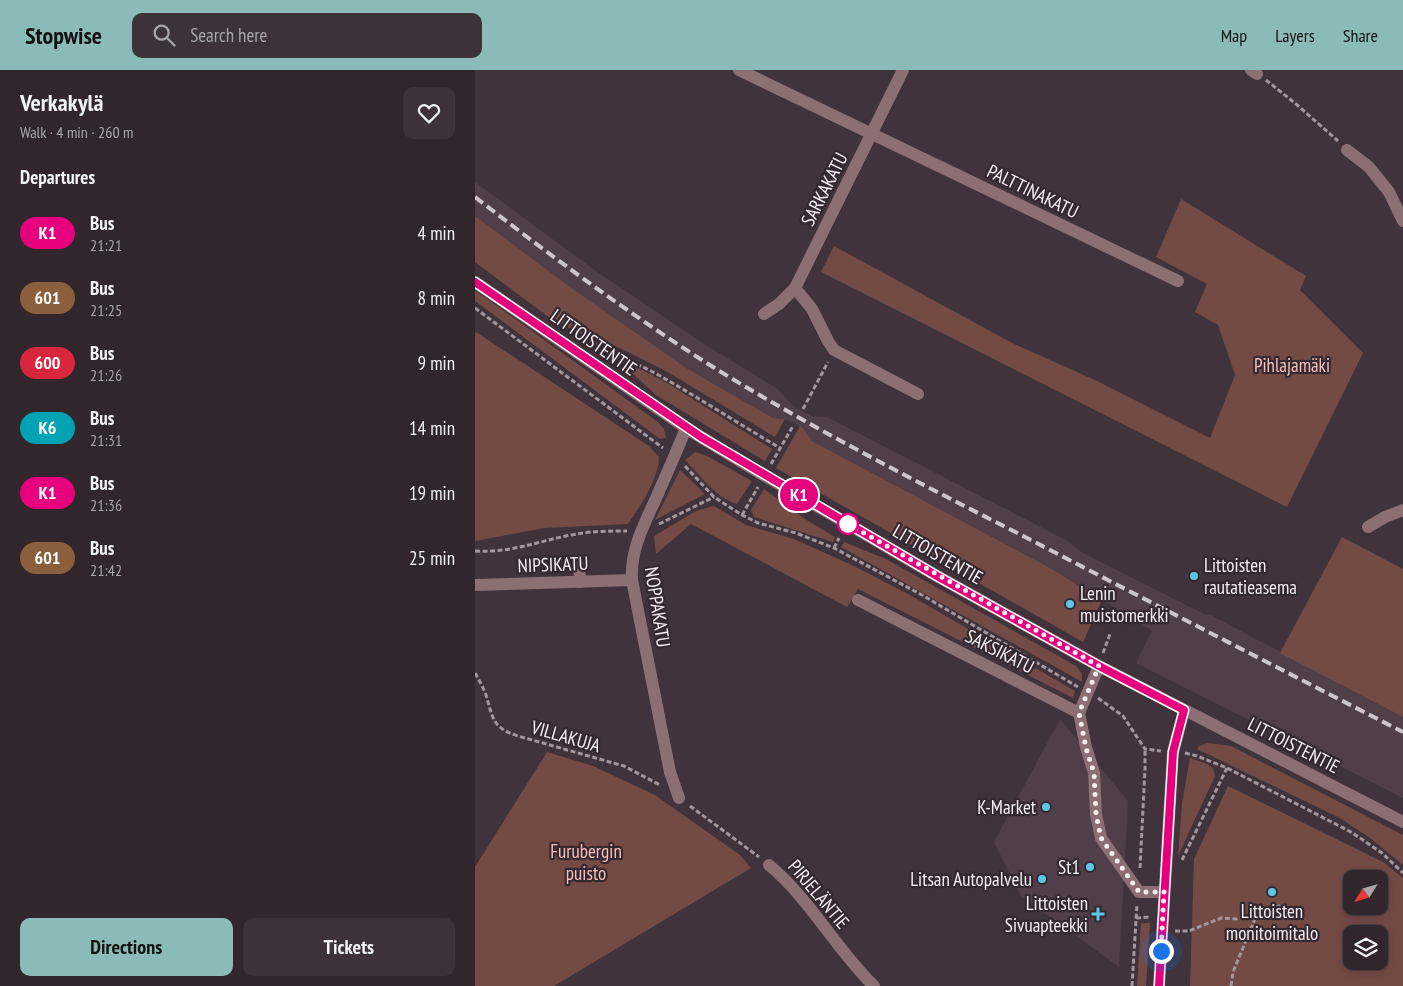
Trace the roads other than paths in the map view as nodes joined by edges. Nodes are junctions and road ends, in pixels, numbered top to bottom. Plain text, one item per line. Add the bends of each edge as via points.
1 (739, 70) edge
2 (903, 70) edge
3 (872, 134) junction
4 (1347, 150) road end
5 (1403, 220) edge
6 (1178, 281) dead end
7 (475, 282) edge
8 (795, 288) junction
9 (764, 314) dead end
10 (918, 394) dead end
11 (686, 428) junction
12 (1403, 510) edge
13 (1367, 527) dead end
14 (579, 566) dead end
15 (632, 580) junction
16 (580, 582) junction
17 (475, 585) edge
18 (858, 600) dead end
19 (1099, 666) junction
20 (1184, 710) junction
21 (1079, 713) junction
22 (679, 798) road end
23 (1403, 822) edge
24 (769, 865) road end
25 (1164, 892) junction
26 (874, 986) edge
27 (1159, 986) edge

1 - 3 street, PALTTINAKATU
2 - 3 street, SARKAKATU
3 - 6 street, PALTTINAKATU
3 - 8 street, SARKAKATU
4 - 5 street via 1369,167 1389,192
7 - 11 street, LITTOISTENTIE
8 - 9 street, SARKAKATU
8 - 10 street via 812,309 835,350
11 - 15 street, NOPPAKATU via 640,533 633,555
11 - 19 street, LITTOISTENTIE via 929,571
12 - 13 street
14 - 16 street
15 - 16 street, NIPSIKATU
15 - 22 street, NOPPAKATU via 670,772
16 - 17 street, NIPSIKATU
18 - 21 street, SAKSIKATU
19 - 20 street, LITTOISTENTIE
19 - 21 street
20 - 23 street, LITTOISTENTIE
20 - 25 street via 1173,752
21 - 25 street via 1094,773 1101,838 1139,892
24 - 26 street, PIRJELÄNTIE
25 - 27 street

